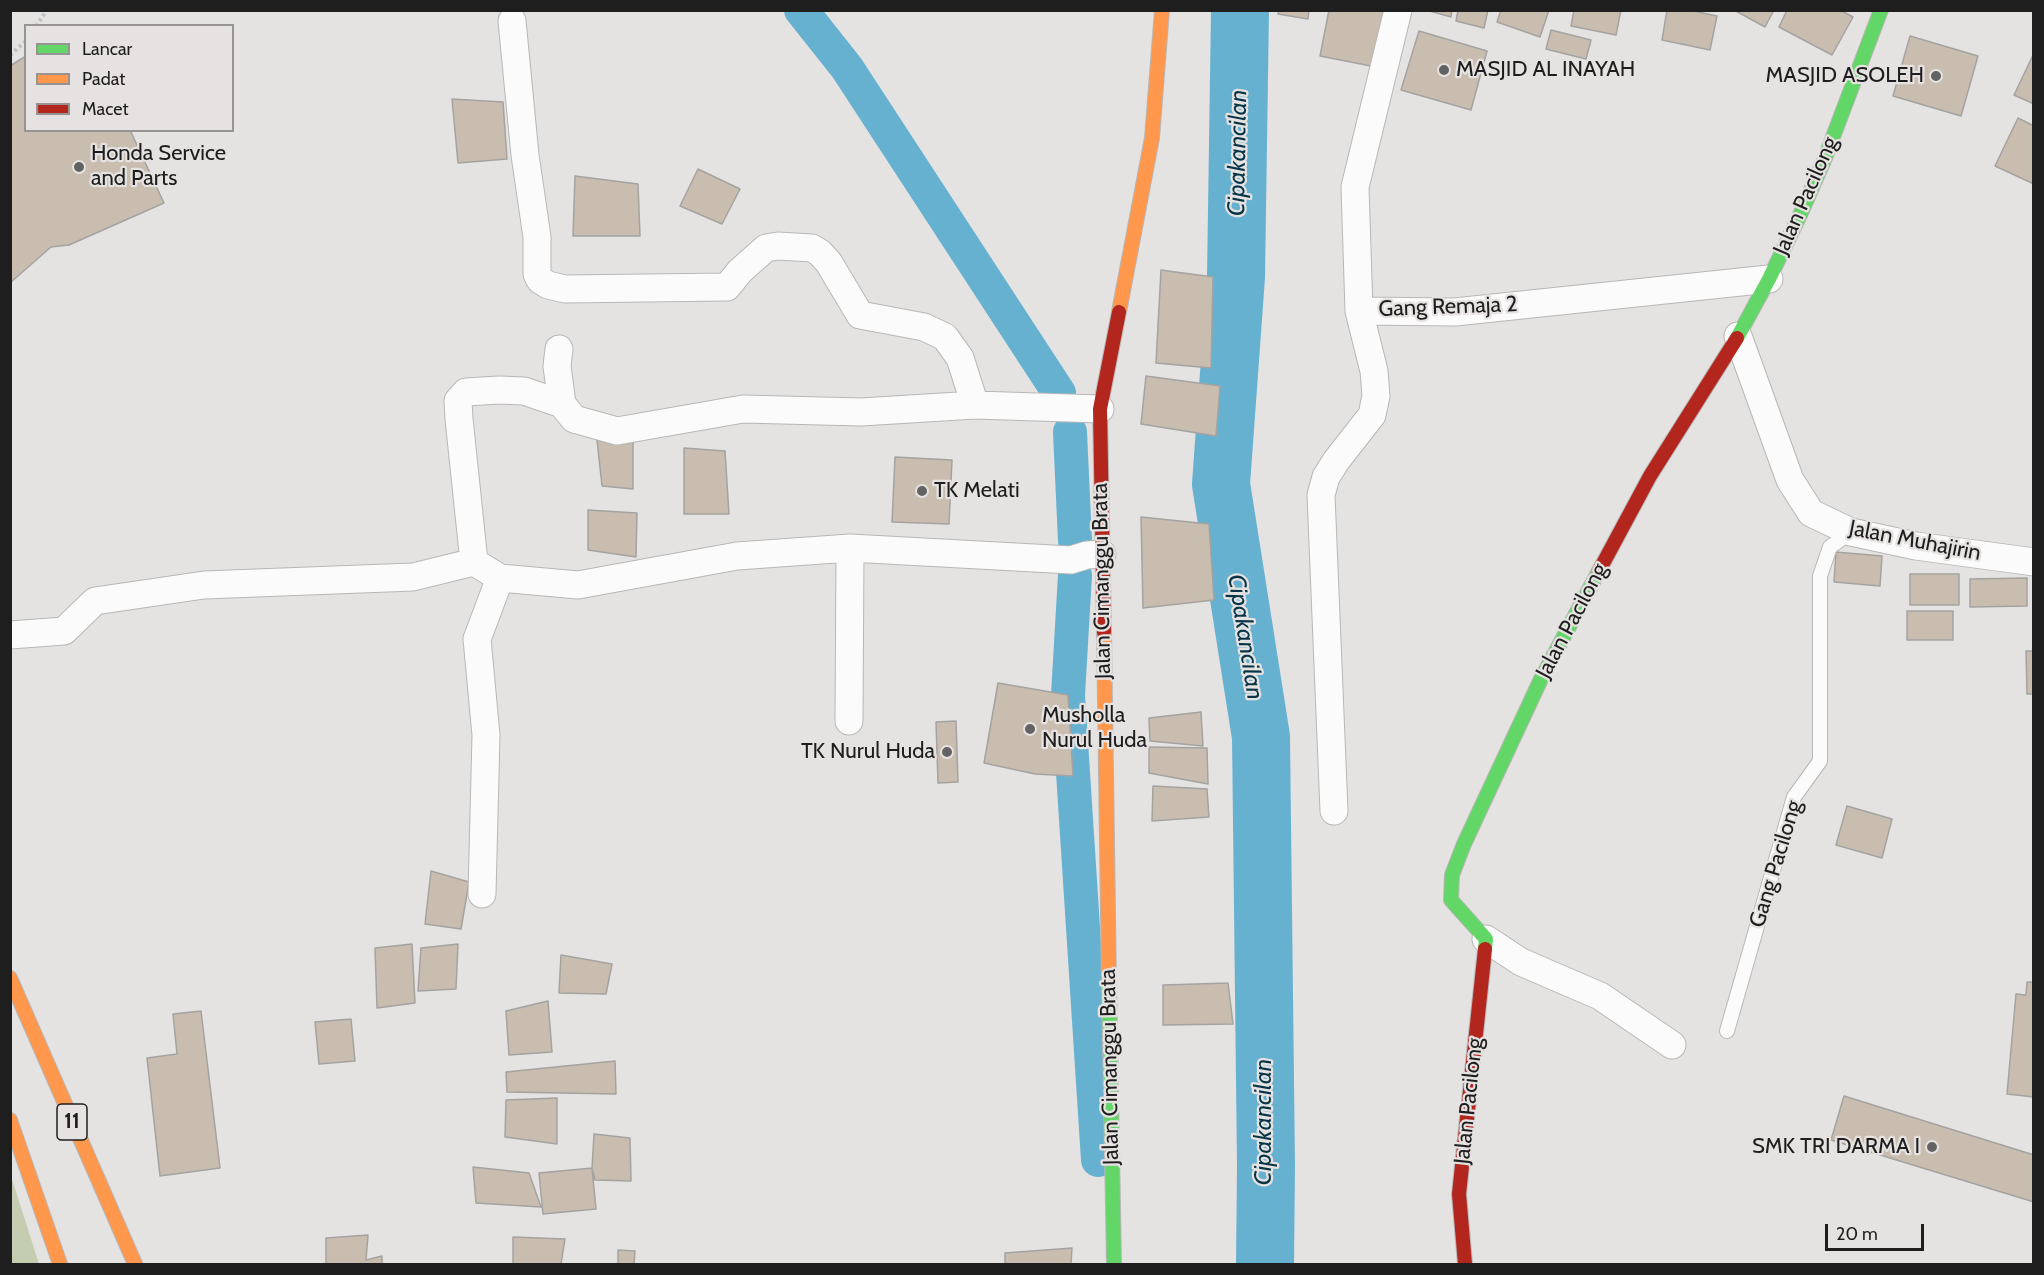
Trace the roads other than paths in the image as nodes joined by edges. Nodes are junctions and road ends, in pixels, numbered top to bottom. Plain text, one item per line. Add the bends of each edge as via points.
1 (1162, 10) edge
2 (1398, 10) edge
3 (1881, 10) edge
4 (512, 21) dead end
5 (1769, 279) junction
6 (1359, 311) junction
7 (1738, 336) junction
8 (559, 349) dead end
9 (562, 404) junction
10 (975, 405) junction
11 (1100, 409) junction
12 (1851, 532) junction
13 (850, 548) junction
14 (1102, 554) junction
15 (474, 562) junction
16 (2034, 562) edge
17 (500, 578) junction
18 (10, 635) edge
19 (849, 721) dead end
20 (1334, 811) dead end
21 (482, 894) dead end
22 (1486, 939) junction
23 (10, 978) edge
24 (1727, 1031) dead end
25 (1672, 1045) dead end
26 (10, 1120) edge
27 (60, 1264) edge
28 (135, 1264) edge
29 (1114, 1264) edge
30 (1465, 1264) edge

1 - 11 main road, Jalan Cimanggu Brata via 1152,138
2 - 6 street, Gang Remaja 2 via 1355,187
3 - 5 main road, Jalan Pacilong via 1825,158
4 - 10 street via 540,280 565,289 584,290 727,287 766,248 812,248 829,263 860,315 924,327 945,337 960,358
5 - 6 street, Gang Remaja 2 via 1455,312
5 - 7 main road, Jalan Pacilong
6 - 20 street via 1374,370 1376,396 1372,415 1336,461 1321,495
7 - 12 street, Jalan Muhajirin via 1790,480 1811,513
7 - 22 main road, Jalan Pacilong via 1650,476 1541,679 1464,844 1452,875 1451,900
8 - 9 street
9 - 10 street via 574,419 617,431 743,409 861,412
9 - 15 street via 524,391 500,390 466,392 458,401
10 - 11 street
11 - 14 main road, Jalan Cimanggu Brata
12 - 16 street, Jalan Muhajirin via 1916,546
12 - 24 lane, Gang Pacilong via 1830,547 1820,576 1820,761 1794,797
13 - 14 street via 1071,560
13 - 17 street via 737,556 578,585
13 - 19 street
14 - 29 main road, Jalan Cimanggu Brata
15 - 17 street
15 - 18 street via 413,577 204,585 95,601 64,631
17 - 21 street via 477,639 486,735
22 - 25 street via 1521,962 1600,996
22 - 30 main road, Jalan Pacilong via 1459,1194
23 - 28 main road, 11
26 - 27 main road

